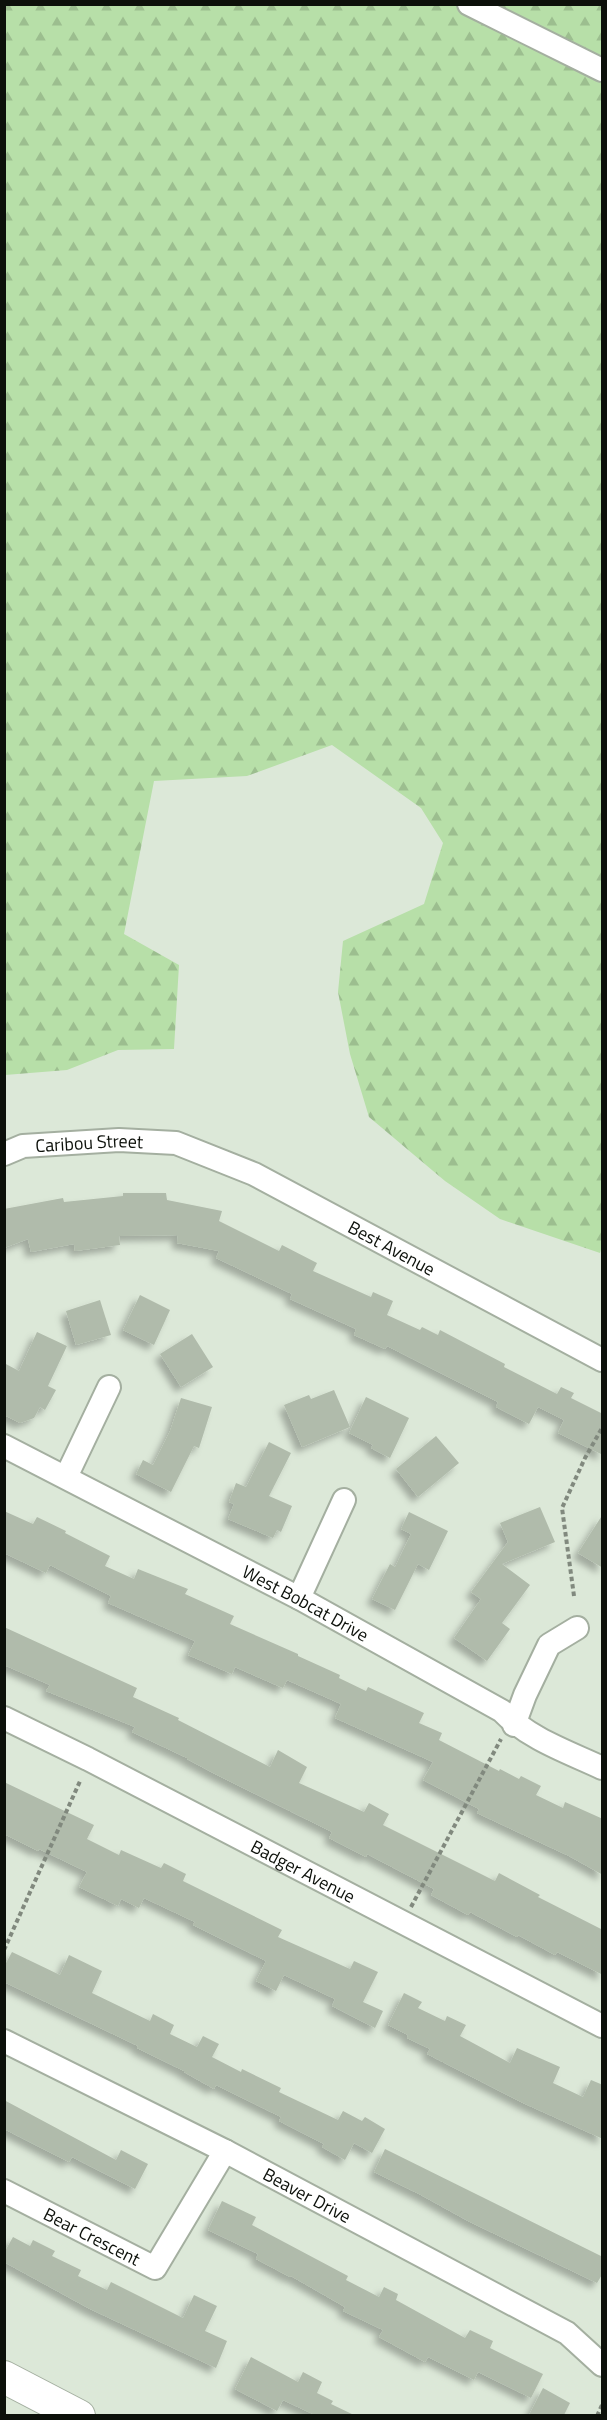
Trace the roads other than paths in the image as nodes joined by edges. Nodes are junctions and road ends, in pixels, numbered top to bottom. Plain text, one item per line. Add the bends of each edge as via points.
1 (469, 4) edge
2 (603, 70) edge
3 (176, 1143) joint
4 (4, 1154) edge
5 (603, 1360) edge
6 (109, 1387) dead end
7 (4, 1446) edge
8 (66, 1478) junction
9 (344, 1500) dead end
10 (299, 1598) junction
11 (577, 1628) dead end
12 (4, 1718) edge
13 (509, 1729) junction
14 (603, 1768) edge
15 (603, 2026) edge
16 (4, 2041) edge
17 (225, 2151) junction
18 (4, 2192) edge
19 (603, 2365) edge
20 (4, 2376) edge
21 (79, 2415) edge

1 - 2 street
3 - 4 street, Caribou Street via 119,1140 23,1146
3 - 5 street, Best Avenue via 254,1174
6 - 8 street
7 - 8 street, West Bobcat Drive
8 - 10 street, West Bobcat Drive
9 - 10 street
10 - 13 street, West Bobcat Drive via 502,1712
11 - 13 street via 549,1645
12 - 15 street, Badger Avenue
13 - 14 street, West Bobcat Drive
16 - 17 street, Beaver Drive
17 - 18 street, Bear Crescent via 155,2268
17 - 19 street, Beaver Drive via 567,2333
20 - 21 street

